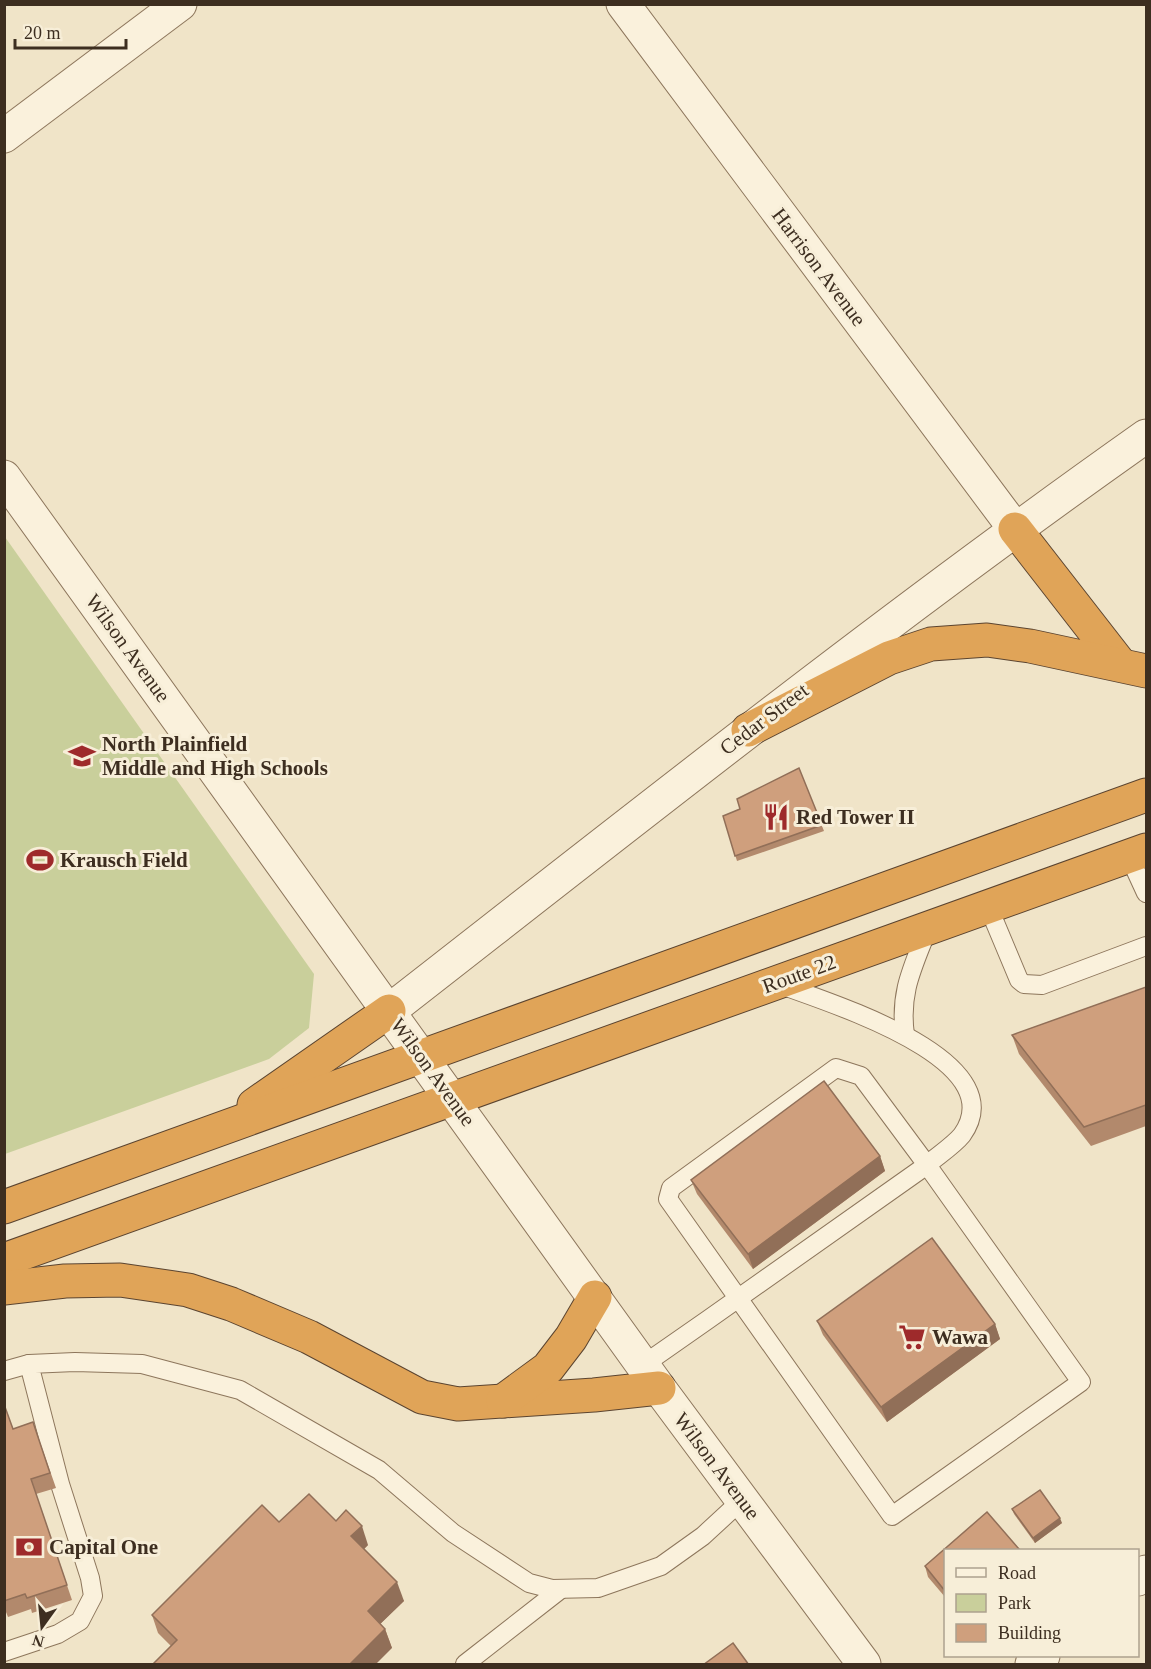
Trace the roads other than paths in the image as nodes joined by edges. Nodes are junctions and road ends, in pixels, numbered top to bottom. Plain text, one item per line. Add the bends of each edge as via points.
1 (180, 4) edge
2 (623, 4) edge
3 (4, 136) edge
4 (1146, 436) edge
5 (4, 477) edge
6 (1015, 529) junction
7 (1133, 668) edge
8 (748, 730) junction
9 (1146, 795) edge
10 (1138, 853) edge
11 (1146, 893) edge
12 (988, 906) junction
13 (928, 928) junction
14 (1146, 946) edge
15 (775, 983) junction
16 (389, 1011) junction
17 (905, 1035) junction
18 (422, 1057) junction
19 (453, 1100) junction
20 (218, 1130) junction
21 (734, 1140) junction
22 (746, 1155) edge
23 (927, 1165) junction
24 (866, 1183) edge
25 (878, 1200) junction
26 (4, 1207) edge
27 (833, 1207) edge
28 (845, 1223) junction
29 (800, 1232) edge
30 (812, 1247) junction
31 (770, 1254) edge
32 (4, 1260) edge
33 (781, 1270) junction
34 (4, 1288) edge
35 (595, 1297) junction
36 (738, 1300) junction
37 (29, 1364) junction
38 (4, 1371) edge
39 (651, 1377) junction
40 (503, 1401) junction
41 (743, 1499) junction
42 (561, 1589) junction
43 (4, 1652) edge
44 (465, 1665) edge
45 (864, 1665) edge

1 - 3 street
2 - 6 street, Harrison Avenue
4 - 6 street, Cedar Street
5 - 16 street, Wilson Avenue
6 - 7 highway
6 - 8 street, Cedar Street
7 - 8 highway via 987,640 931,644 889,658
8 - 16 street, Cedar Street
9 - 18 highway
10 - 11 lane
10 - 12 highway, Route 22
12 - 13 highway, Route 22
12 - 14 lane via 1019,981 1024,984 1042,985
13 - 15 highway, Route 22
13 - 17 lane via 906,986 902,1010
15 - 17 lane
15 - 19 highway, Route 22
16 - 18 street, Wilson Avenue
16 - 20 highway
17 - 23 lane via 947,1063 965,1084 971,1100 962,1135
18 - 19 street, Wilson Avenue
18 - 20 highway
19 - 32 highway, Route 22
19 - 35 street, Wilson Avenue
20 - 26 highway
21 - 22 lane
21 - 23 lane via 774,1122 805,1100 836,1068 861,1076
21 - 36 lane via 709,1170 671,1188 668,1199
23 - 25 lane
23 - 36 lane via 1081,1382 892,1516
24 - 25 lane
25 - 28 lane
27 - 28 lane
28 - 30 lane
29 - 30 lane
30 - 33 lane
31 - 33 lane
33 - 36 lane
34 - 40 highway via 120,1280 188,1290 309,1337 422,1397 458,1404
35 - 39 street, Wilson Avenue
35 - 40 highway via 572,1338 548,1368
36 - 39 lane
37 - 38 lane
37 - 42 lane via 142,1364 240,1390 379,1470 453,1533 529,1583
37 - 43 lane via 93,1596 80,1621 58,1634
39 - 40 highway
39 - 41 street, Wilson Avenue
41 - 42 lane via 703,1536 661,1566 598,1587
41 - 45 street, Wilson Avenue
42 - 44 lane

